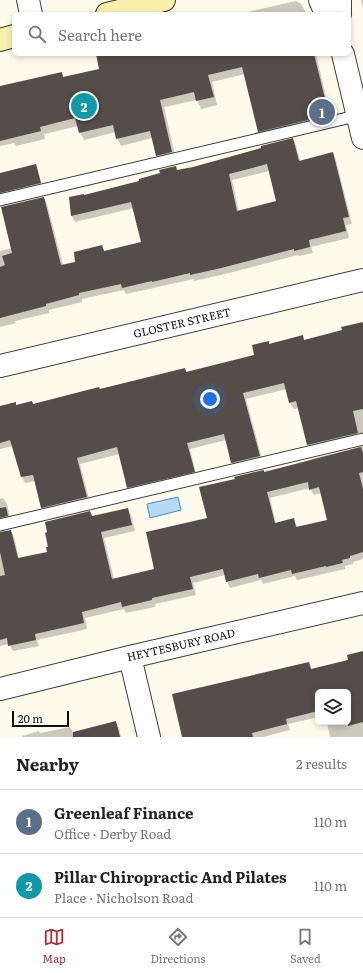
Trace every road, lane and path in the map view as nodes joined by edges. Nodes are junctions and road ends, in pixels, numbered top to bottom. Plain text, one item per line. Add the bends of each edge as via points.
1 (28, 0) edge
2 (164, 0) edge
3 (320, 0) edge
4 (340, 0) edge
5 (31, 12) edge
6 (115, 12) edge
7 (325, 12) edge
8 (340, 12) edge
9 (12, 37) edge
10 (0, 40) edge
11 (344, 56) edge
12 (360, 115) edge
13 (363, 138) edge
14 (0, 200) edge
15 (363, 280) edge
16 (0, 366) edge
17 (363, 439) edge
18 (0, 525) edge
19 (363, 603) edge
20 (130, 657) junction
21 (0, 690) edge
22 (149, 737) edge

1 - 5 street
2 - 6 main road
3 - 7 street
4 - 8 street
9 - 10 main road
11 - 12 street
12 - 13 street
12 - 14 lane
15 - 16 street, GLOSTER STREET
17 - 18 lane
19 - 20 street, HEYTESBURY ROAD
20 - 21 street, HEYTESBURY ROAD
20 - 22 street

